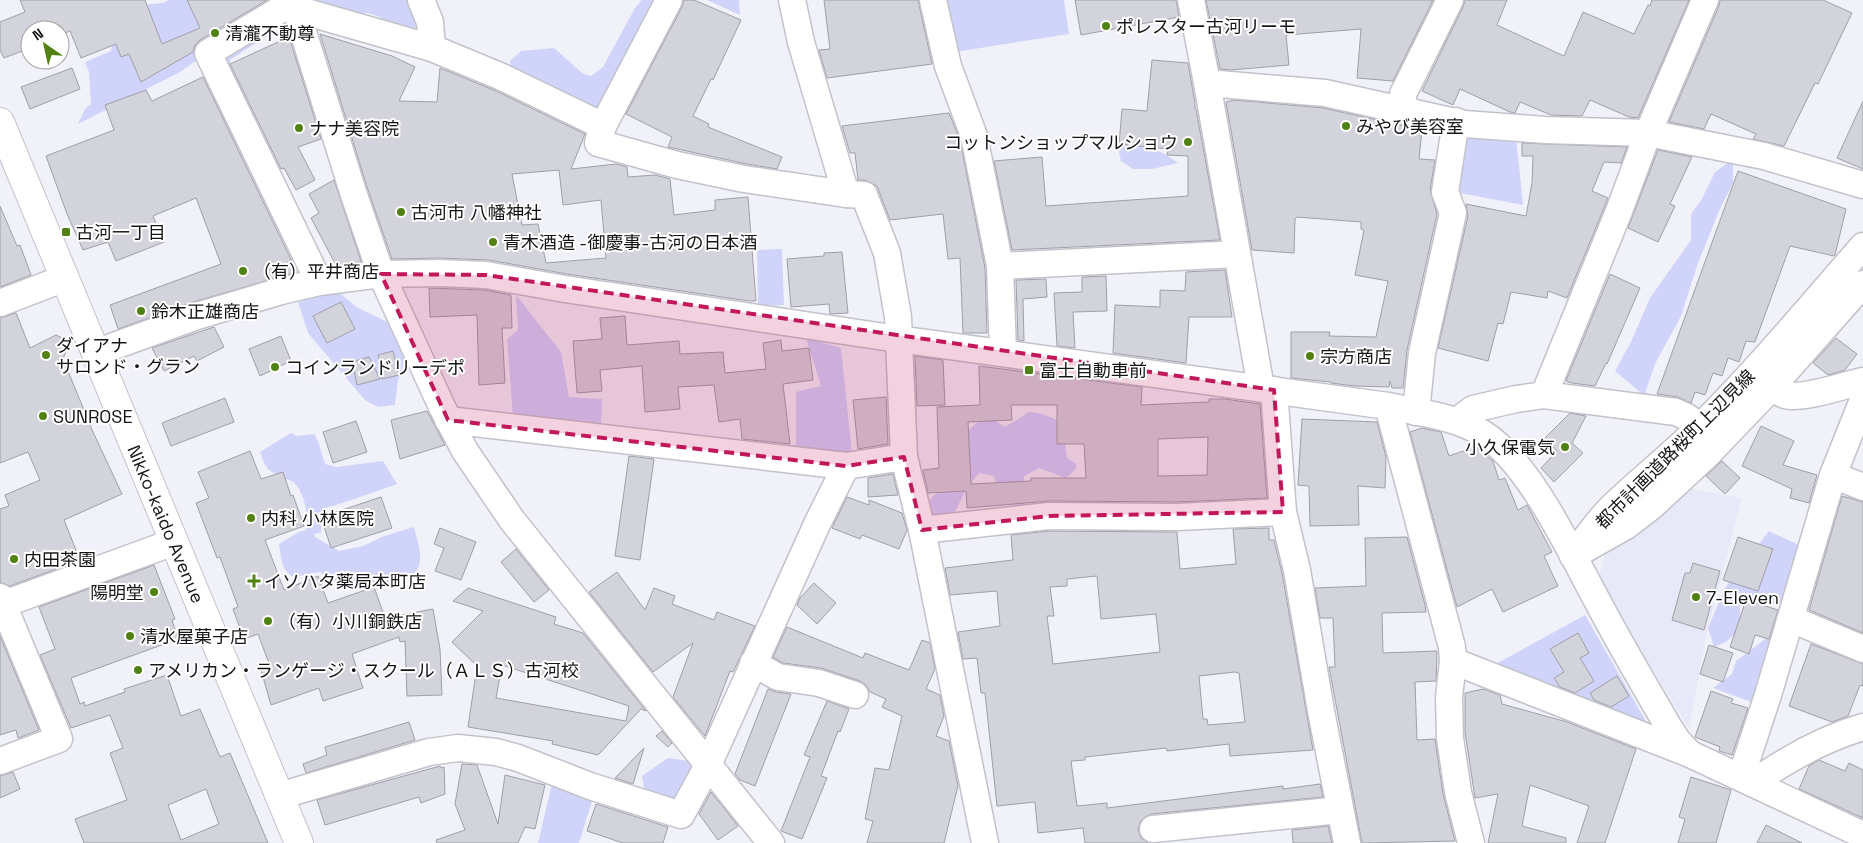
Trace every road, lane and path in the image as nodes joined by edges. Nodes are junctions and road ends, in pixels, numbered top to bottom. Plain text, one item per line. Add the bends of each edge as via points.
1 (420, 0) edge
2 (669, 0) edge
3 (792, 0) edge
4 (933, 0) edge
5 (1191, 0) edge
6 (1450, 0) edge
7 (1705, 0) edge
8 (294, 4) edge
9 (432, 48) junction
10 (1207, 83) junction
11 (1404, 110) junction
12 (1456, 121) junction
13 (0, 122) edge
14 (602, 126) junction
15 (1648, 133) junction
16 (1863, 184) edge
17 (846, 194) junction
18 (1863, 246) edge
19 (1238, 254) junction
20 (1000, 266) junction
21 (380, 274) junction
22 (65, 278) junction
23 (319, 282) junction
24 (1863, 284) edge
25 (0, 303) edge
26 (898, 339) junction
27 (94, 353) junction
28 (1003, 353) junction
29 (1762, 381) junction
30 (1863, 381) edge
31 (1267, 389) junction
32 (1544, 395) junction
33 (1863, 400) edge
34 (1388, 406) junction
35 (1416, 412) junction
36 (448, 420) junction
37 (1457, 421) junction
38 (1709, 435) junction
39 (904, 457) junction
40 (846, 466) junction
41 (1833, 475) junction
42 (1863, 487) edge
43 (1283, 512) junction
44 (922, 530) junction
45 (174, 542) junction
46 (1573, 556) junction
47 (2, 601) edge
48 (1791, 620) junction
49 (1863, 649) edge
50 (1453, 661) junction
51 (753, 663) junction
52 (855, 695) dead end
53 (1863, 727) edge
54 (1690, 754) junction
55 (0, 761) edge
56 (708, 765) junction
57 (1747, 780) junction
58 (279, 796) junction
59 (1340, 810) junction
60 (1152, 829) dead end
61 (1863, 835) edge
62 (299, 843) edge
63 (771, 843) edge
64 (985, 843) edge
65 (1347, 843) edge
66 (1471, 843) edge

1 - 9 street via 430,22
2 - 14 street
3 - 17 street via 801,42
4 - 20 street via 948,66 974,136
5 - 10 street
6 - 11 street via 1403,94
7 - 15 street
8 - 9 street
8 - 21 street
8 - 23 street via 208,53
9 - 14 street via 502,77
10 - 11 street via 1325,93
10 - 19 street
11 - 12 street
12 - 15 street via 1546,130
12 - 35 street via 1445,192 1453,213 1422,353
13 - 22 main road, Nikko-kaido Avenue
14 - 17 street via 598,142 677,165
15 - 16 street via 1764,156
15 - 32 street
17 - 26 street via 864,195 886,253 898,317
18 - 29 street, 都市計画道路桜町上辺見線
19 - 20 street
19 - 31 street
20 - 28 street
21 - 23 street
21 - 26 street via 486,275 565,290
21 - 36 street
22 - 25 street
22 - 27 main road, Nikko-kaido Avenue
23 - 27 street via 197,316
24 - 29 street, 都市計画道路桜町上辺見線
26 - 28 street
26 - 39 street
27 - 45 main road, Nikko-kaido Avenue
28 - 31 street
29 - 30 street via 1785,395 1798,397
29 - 38 street, 都市計画道路桜町上辺見線
31 - 34 street
31 - 43 street
32 - 37 street via 1473,409
32 - 38 street via 1676,412
33 - 41 street
34 - 35 street
34 - 50 street
35 - 37 street
36 - 40 street
36 - 56 street via 512,520
37 - 46 street via 1484,434 1508,455 1531,485
38 - 46 street, 都市計画道路桜町上辺見線 via 1659,466 1611,508
39 - 40 street
39 - 44 street
40 - 51 street
41 - 42 street
41 - 48 street
43 - 44 street via 1177,517 1049,516
43 - 59 street via 1297,570
44 - 64 street
45 - 47 street
45 - 58 main road, Nikko-kaido Avenue
46 - 54 street via 1668,726
47 - 55 street via 59,739
48 - 49 street
48 - 57 street
50 - 54 street
50 - 66 street via 1449,697 1450,738 1458,792
51 - 52 street via 778,676 819,683
51 - 56 street
53 - 57 street via 1844,732
54 - 57 street
56 - 58 street via 681,815 590,786 518,758 458,748 430,752
56 - 63 street
57 - 61 street
58 - 62 main road, Nikko-kaido Avenue
59 - 60 street
59 - 65 street

